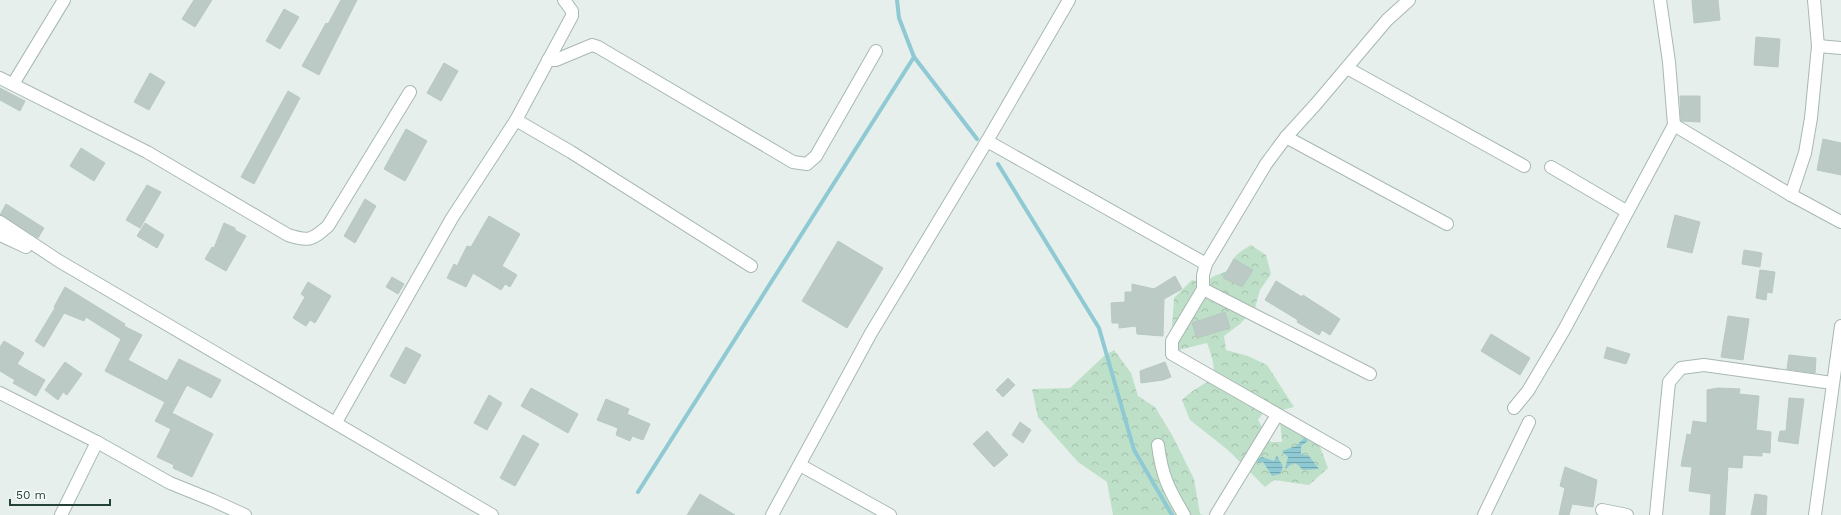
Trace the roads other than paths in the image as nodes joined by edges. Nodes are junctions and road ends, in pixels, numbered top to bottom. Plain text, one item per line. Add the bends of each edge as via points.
1 (64, 0) edge
2 (564, 0) edge
3 (1069, 0) edge
4 (1409, 0) edge
5 (1660, 0) edge
6 (1814, 0) edge
7 (1818, 46) junction
8 (1841, 48) edge
9 (876, 51) dead end
10 (548, 60) junction
11 (1347, 68) junction
12 (0, 78) edge
13 (13, 84) junction
14 (410, 92) dead end
15 (516, 120) junction
16 (1674, 125) junction
17 (1286, 137) junction
18 (987, 140) junction
19 (1524, 166) dead end
20 (1551, 167) dead end
21 (1791, 195) junction
22 (1626, 212) junction
23 (0, 222) edge
24 (1841, 222) edge
25 (1447, 224) dead end
26 (0, 235) edge
27 (59, 261) junction
28 (1206, 264) junction
29 (751, 266) dead end
30 (1202, 289) junction
31 (1841, 326) edge
32 (1370, 374) dead end
33 (1832, 383) junction
34 (0, 393) edge
35 (1514, 408) dead end
36 (1277, 414) junction
37 (336, 422) junction
38 (1529, 422) dead end
39 (97, 442) junction
40 (1158, 445) dead end
41 (1345, 453) dead end
42 (800, 465) junction
43 (1602, 510) dead end
44 (61, 515) edge
45 (245, 515) edge
46 (492, 515) edge
47 (772, 515) edge
48 (890, 515) edge
49 (1184, 515) edge
50 (1216, 515) edge
51 (1484, 515) edge
52 (1627, 515) edge
53 (1656, 515) edge
54 (1815, 515) edge

1 - 13 street
2 - 10 street via 572,11 572,16
3 - 18 street
4 - 11 street via 1387,20
5 - 16 street via 1669,62
6 - 7 street
7 - 8 street
7 - 21 street via 1805,154
9 - 10 street via 816,156 807,164 793,162 598,47 592,45 556,60
10 - 15 street
11 - 17 street
11 - 19 street
12 - 13 street
13 - 14 street via 147,152 288,235 304,240 314,238 328,226
15 - 29 street
15 - 37 street via 452,218
16 - 21 street
16 - 22 street
17 - 25 street
17 - 28 street via 1266,164
18 - 28 street
18 - 42 street via 871,333
20 - 22 street
21 - 24 street
22 - 35 street via 1564,330 1528,391
23 - 27 street
26 - 27 street
27 - 37 street
28 - 30 street
30 - 32 street
30 - 36 street via 1172,341 1172,354
31 - 33 street
33 - 53 street via 1704,365 1681,368 1669,382
33 - 54 street
34 - 39 street
36 - 41 street
36 - 50 street
37 - 46 street
38 - 51 street
39 - 44 street
39 - 45 street via 170,484
40 - 49 street via 1167,487
42 - 47 street
42 - 48 street
43 - 52 street

